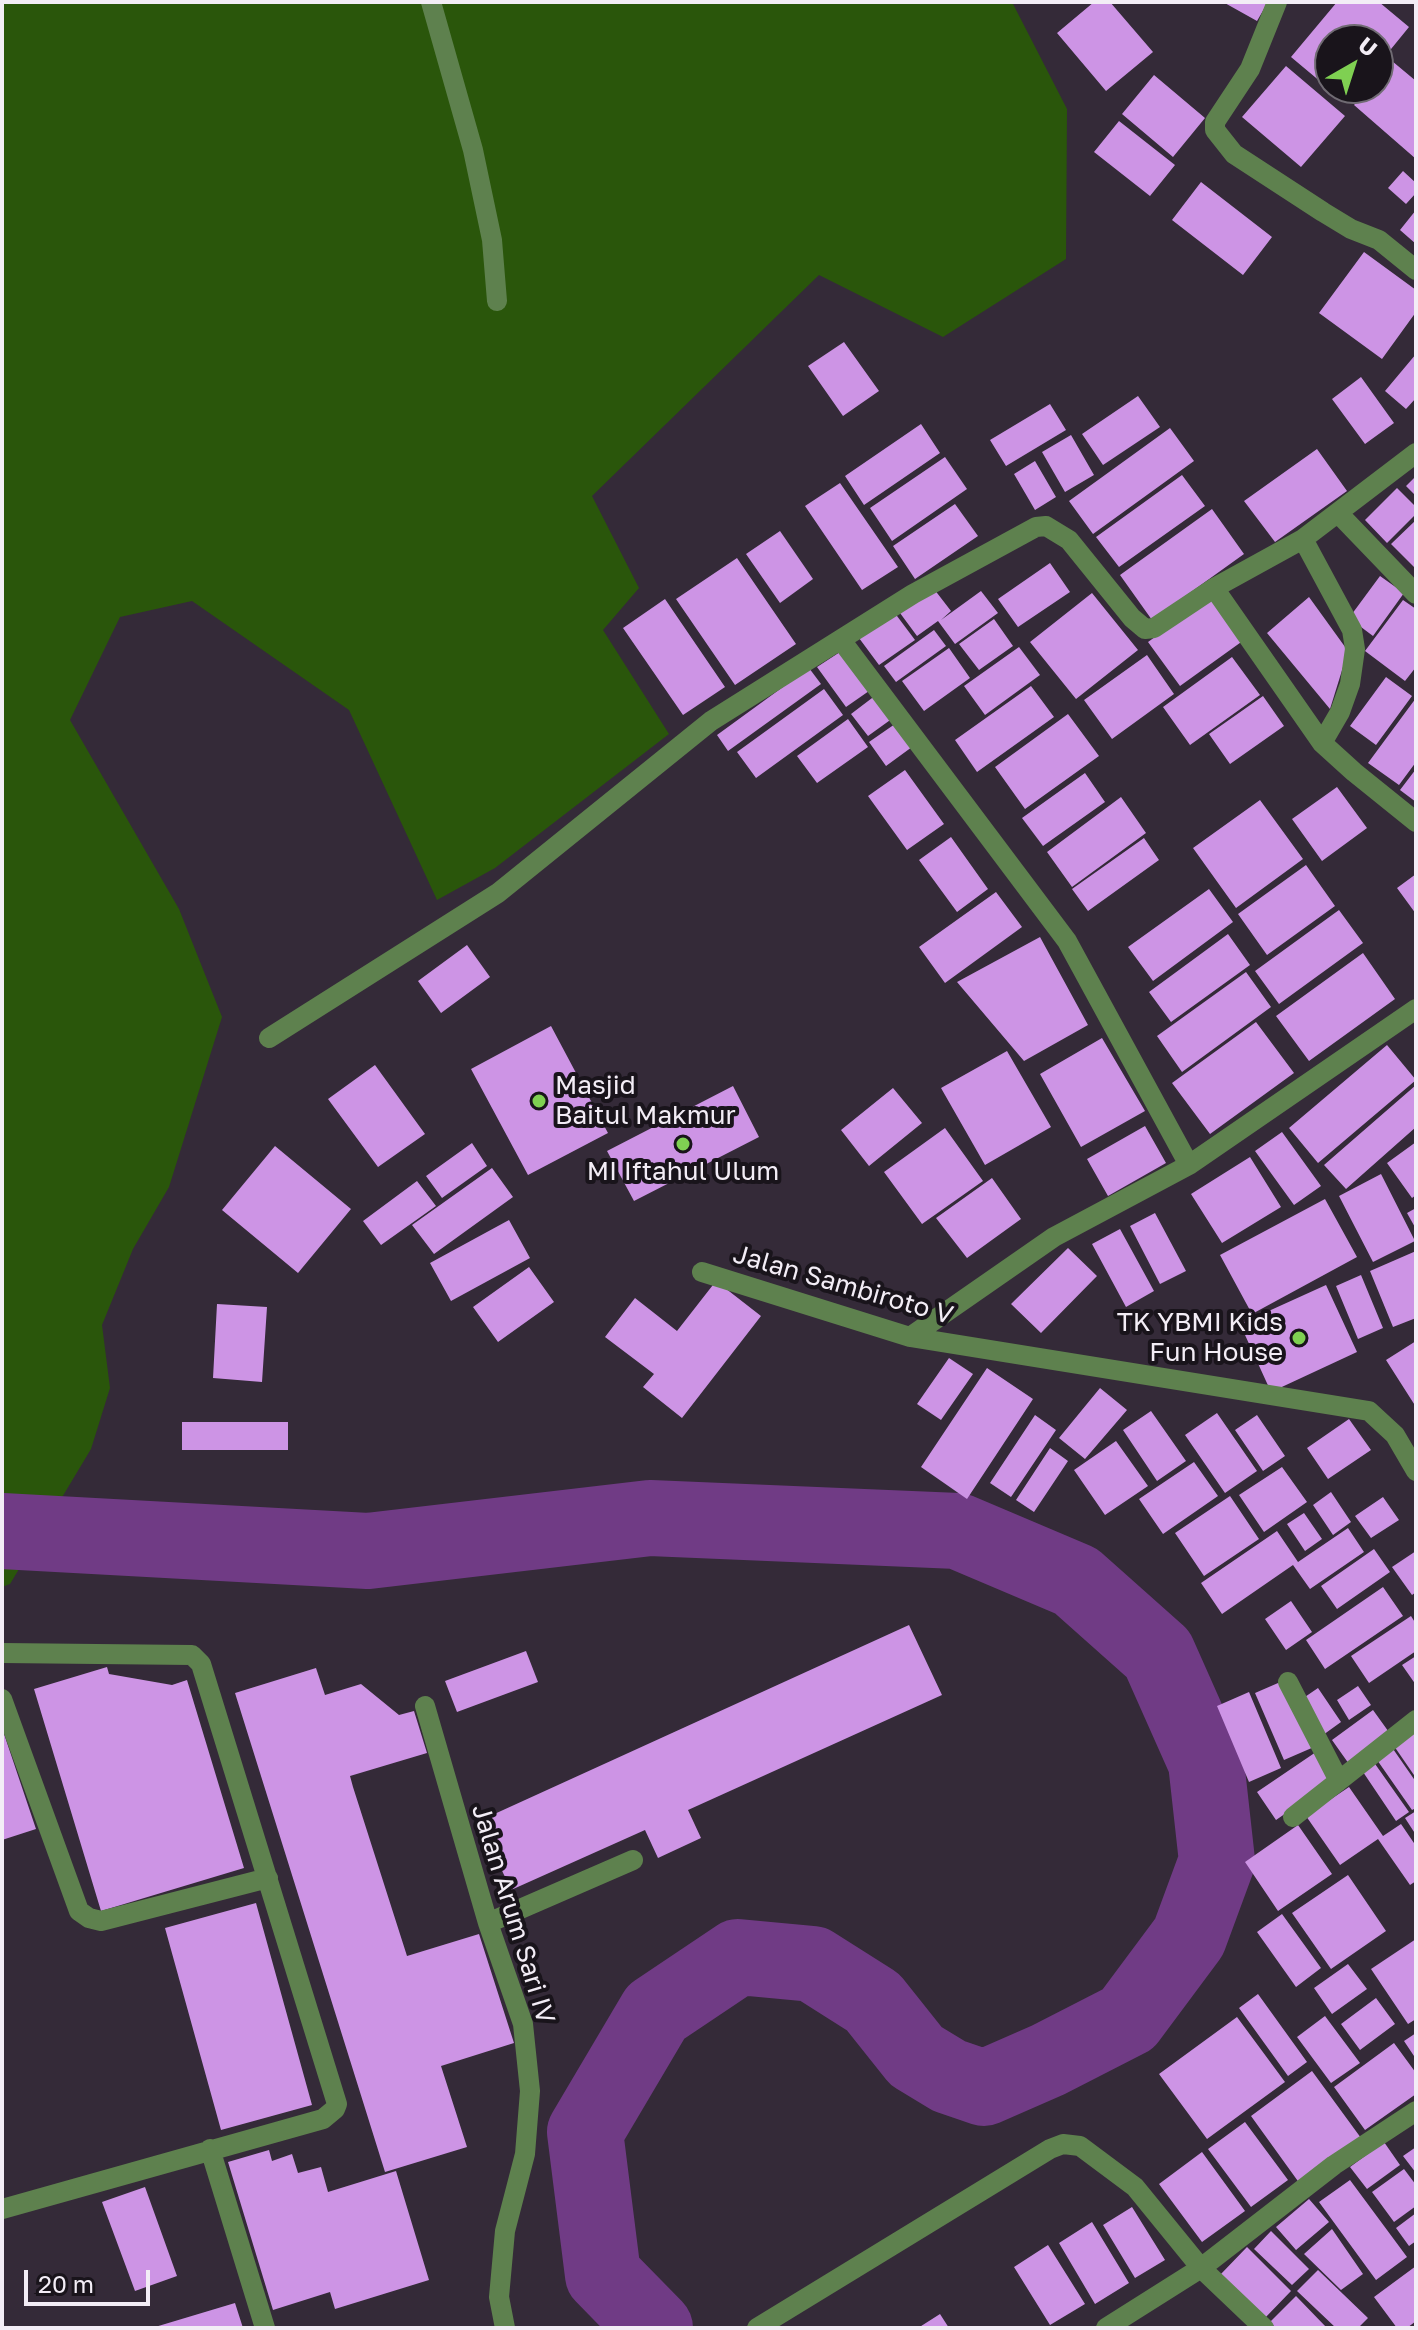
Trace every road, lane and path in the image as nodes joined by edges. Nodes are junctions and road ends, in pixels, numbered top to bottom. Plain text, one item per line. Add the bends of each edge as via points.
1 (431, 2) edge
2 (1277, 2) edge
3 (1416, 270) edge
4 (497, 301) dead end
5 (1416, 453) edge
6 (1339, 514) junction
7 (1303, 539) junction
8 (1214, 588) junction
9 (1416, 594) edge
10 (841, 640) junction
11 (1322, 743) junction
12 (1416, 822) edge
13 (1413, 1019) edge
14 (269, 1038) dead end
15 (1189, 1165) junction
16 (702, 1272) dead end
17 (910, 1337) junction
18 (1416, 1471) edge
19 (2, 1653) edge
20 (1288, 1682) dead end
21 (2, 1699) edge
22 (425, 1706) dead end
23 (1416, 1720) edge
24 (1339, 1781) junction
25 (1293, 1817) dead end
26 (633, 1860) dead end
27 (268, 1878) junction
28 (488, 1923) junction
29 (1416, 2111) edge
30 (210, 2149) junction
31 (2, 2209) edge
32 (1201, 2268) junction
33 (265, 2328) edge
34 (505, 2328) edge
35 (757, 2328) edge
36 (1106, 2328) edge
37 (1264, 2328) edge

1 - 4 street via 476,165 492,240
2 - 3 street via 1250,69 1215,130 1234,154 1351,229 1379,240
5 - 6 street
6 - 7 street
6 - 9 street
7 - 8 street
7 - 11 street via 1352,630 1355,649 1350,684
8 - 10 street via 1145,629 1069,540 1046,526 1036,527
8 - 11 street
10 - 14 street via 711,721 498,893
10 - 15 street via 1067,941
11 - 12 street
13 - 15 street
15 - 17 street via 1054,1237
16 - 17 street, Jalan Sambiroto V
17 - 18 street, Jalan Sambiroto V via 1369,1411 1395,1435
19 - 27 street via 192,1655 201,1664
20 - 24 street
21 - 27 street via 79,1911 89,1918 101,1921
22 - 28 street, Jalan Arum Sari IV
23 - 24 street
24 - 25 street
26 - 28 street
27 - 30 street via 337,2104 323,2119
28 - 34 street, Jalan Arum Sari IV via 523,2024 530,2091 525,2154 505,2231 499,2297
29 - 32 street via 1334,2165
30 - 31 street
30 - 33 street
32 - 35 street via 1135,2187 1080,2146 1063,2144
32 - 36 street
32 - 37 street

